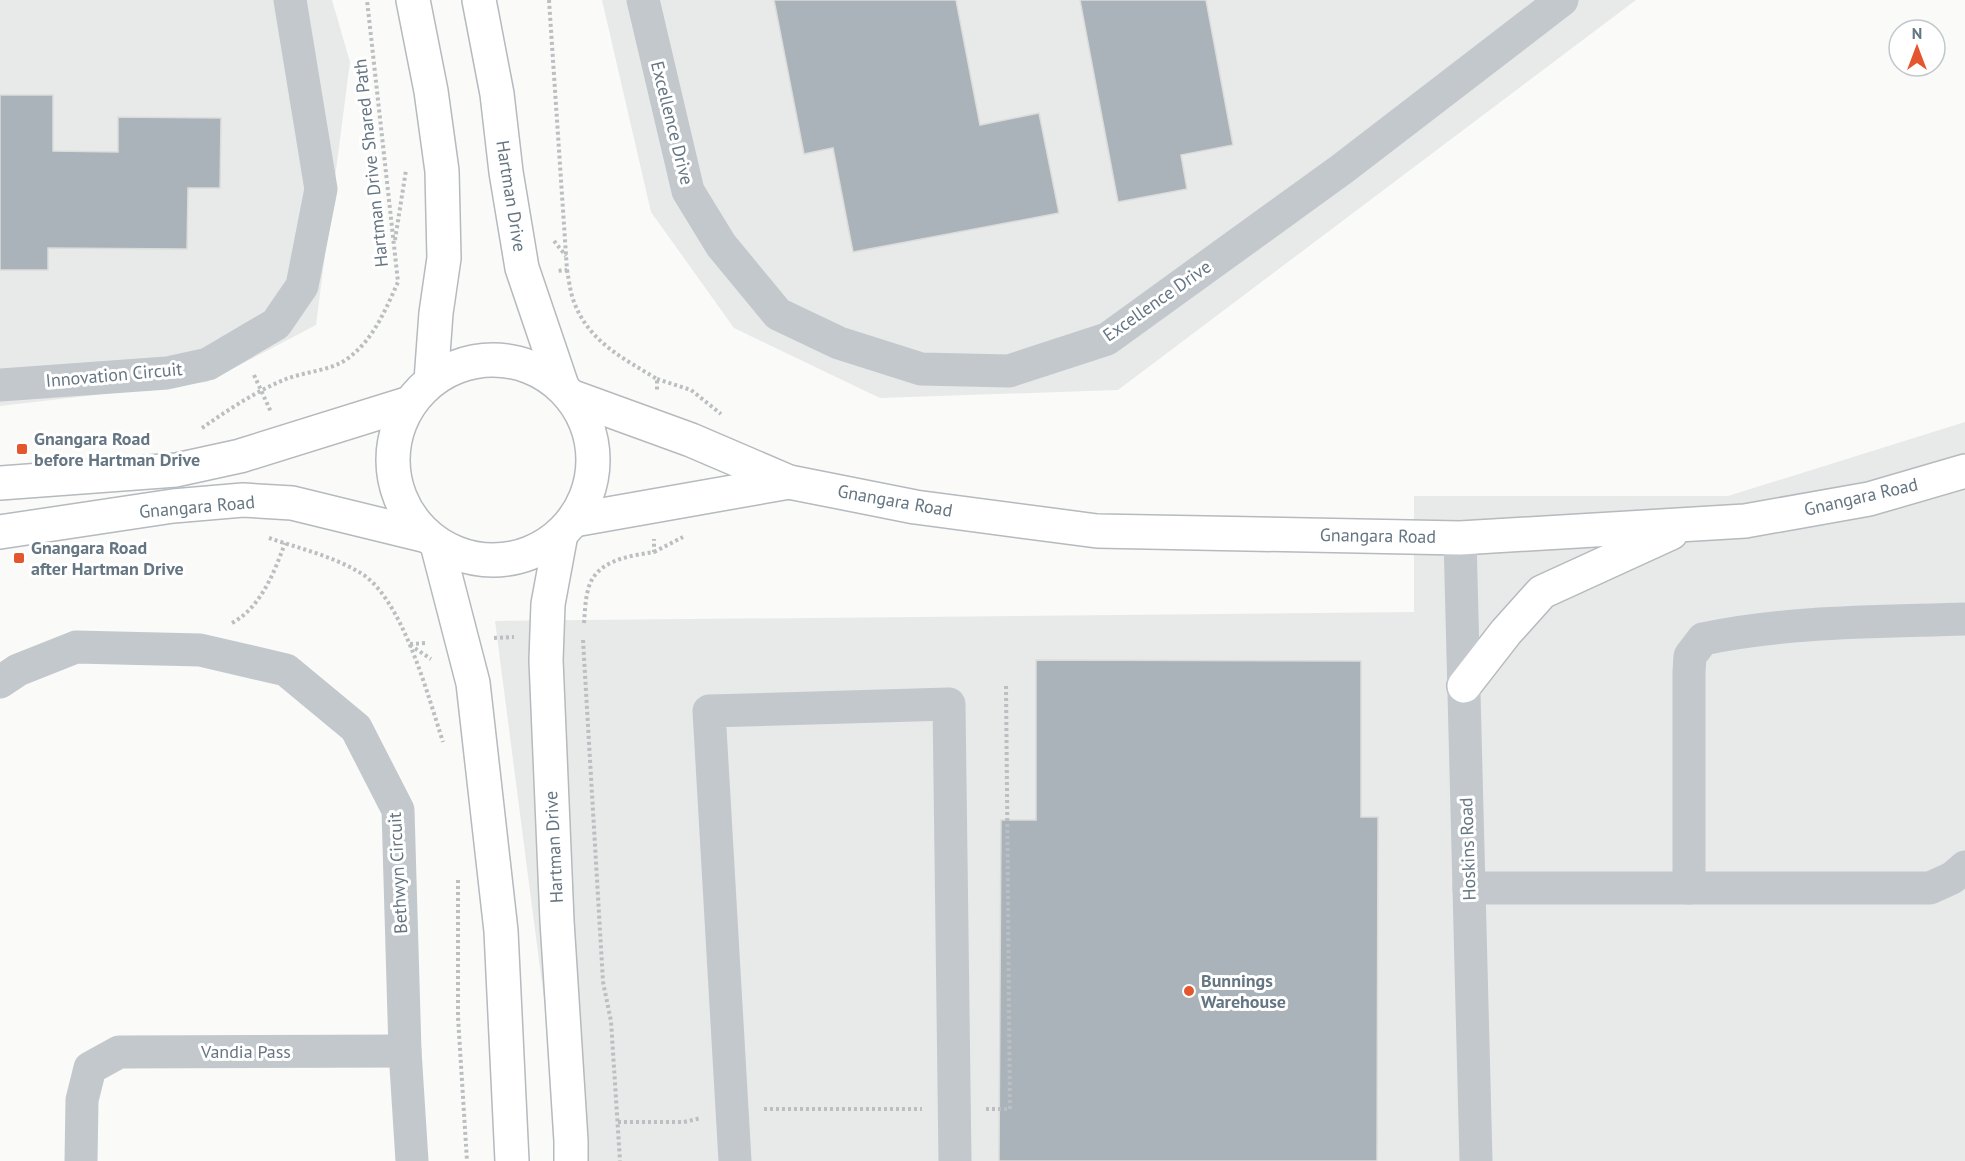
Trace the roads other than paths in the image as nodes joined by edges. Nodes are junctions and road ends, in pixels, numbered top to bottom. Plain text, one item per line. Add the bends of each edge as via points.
1 (291, 0) edge
2 (413, 0) edge
3 (479, 0) edge
4 (643, 0) edge
5 (1562, 0) edge
6 (0, 385) edge
7 (566, 391) junction
8 (421, 392) junction
9 (1965, 471) edge
10 (789, 482) junction
11 (0, 483) edge
12 (1689, 525) junction
13 (567, 527) junction
14 (0, 532) edge
15 (1460, 538) junction
16 (432, 540) junction
17 (1965, 619) edge
18 (0, 682) edge
19 (1464, 686) junction
20 (1965, 867) edge
21 (1469, 888) junction
22 (1689, 888) junction
23 (405, 1051) junction
24 (574, 1154) edge
25 (81, 1161) edge
26 (412, 1161) edge
27 (512, 1161) edge
28 (735, 1161) edge
29 (955, 1161) edge
30 (1476, 1161) edge

1 - 6 street, Innovation Circuit via 321,189 302,286 276,324 208,364 167,373
2 - 8 main road via 442,171 444,258
3 - 7 main road, Hartman Drive via 522,268
4 - 5 street, Excellence Drive via 688,192 721,245 778,314 839,343 921,369 998,370 1009,370 1107,339 1342,169
7 - 8 main road via 532,367 479,360 445,371
7 - 10 main road, Gnangara Road
7 - 13 main road via 587,424 594,457 589,491
8 - 11 main road via 240,456 176,470
8 - 16 main road via 401,419 395,436 393,473 404,508
9 - 12 main road, Gnangara Road via 1869,499 1745,521
10 - 13 main road, Gnangara Road
10 - 15 main road, Gnangara Road via 915,507 1097,531
12 - 15 main road, Gnangara Road
12 - 19 main road via 1542,592
13 - 16 main road via 536,551 508,559 478,560
13 - 24 main road, Hartman Drive via 548,603 546,660 557,921
14 - 16 main road, Gnangara Road via 173,506 243,500 292,503
15 - 19 street, Hoskins Road
16 - 27 main road via 473,683 501,930
17 - 22 street via 1790,625 1703,639 1690,656 1689,672
18 - 23 street, Bethwyn Circuit via 18,670 76,647 200,650 286,670 356,728 398,810
19 - 21 street, Hoskins Road
20 - 22 street via 1930,888
21 - 22 street
21 - 30 street, Hoskins Road
23 - 25 street, Vandia Pass via 119,1052 90,1068 82,1100
23 - 26 street, Bethwyn Circuit
28 - 29 street via 709,711 949,704

